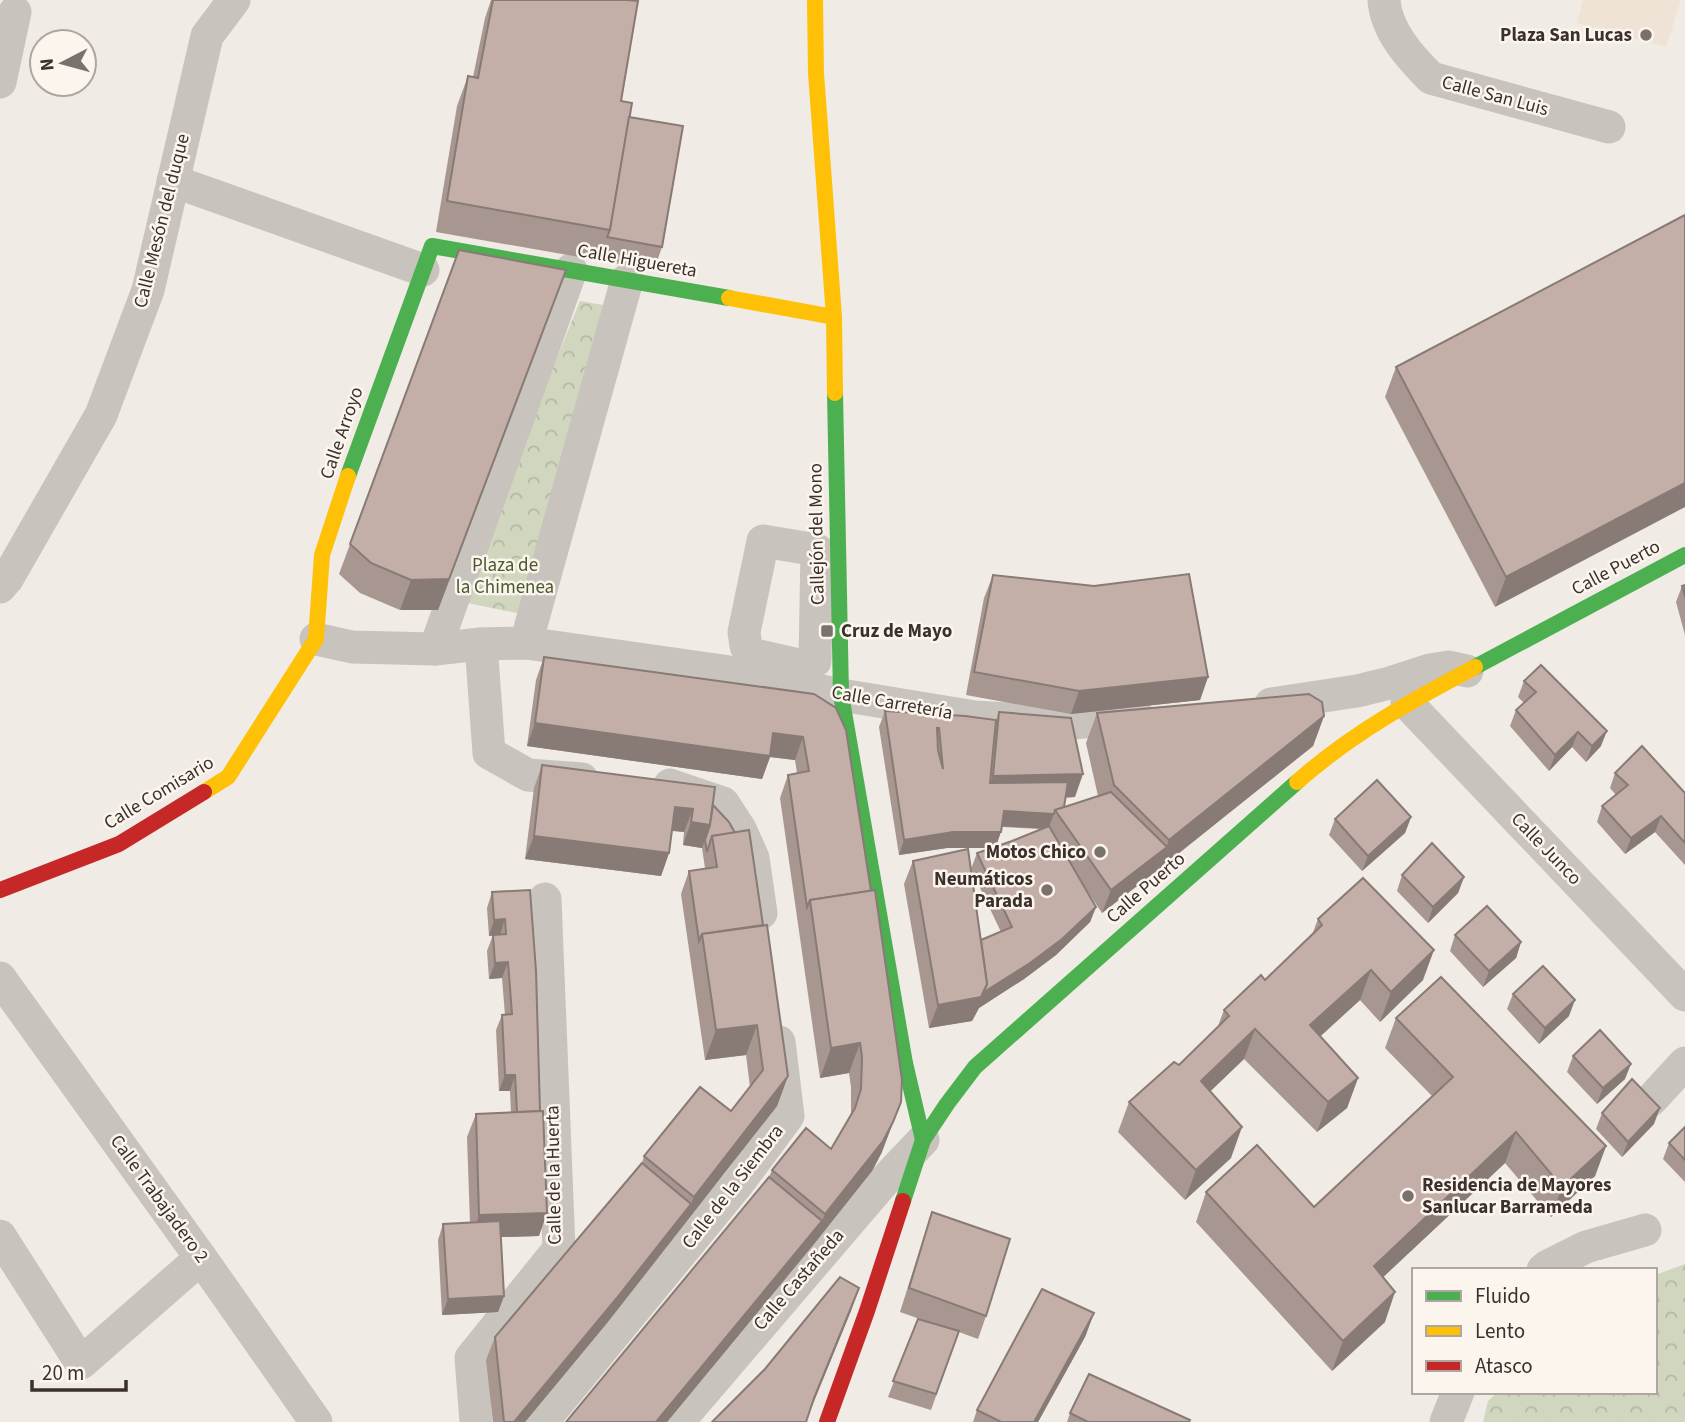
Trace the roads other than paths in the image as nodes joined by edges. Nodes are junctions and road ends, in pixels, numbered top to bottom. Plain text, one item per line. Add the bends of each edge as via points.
1 (234, 0) edge
2 (815, 0) edge
3 (1384, 0) edge
4 (15, 12) edge
5 (0, 82) edge
6 (1609, 127) dead end
7 (173, 181) junction
8 (427, 258) junction
9 (570, 270) junction
10 (627, 280) junction
11 (834, 317) junction
12 (838, 534) junction
13 (1685, 555) edge
14 (0, 587) edge
15 (316, 639) junction
16 (526, 643) junction
17 (481, 644) junction
18 (435, 649) junction
19 (723, 671) junction
20 (1467, 671) junction
21 (841, 695) junction
22 (1407, 704) junction
23 (1246, 707) edge
24 (1167, 715) edge
25 (606, 781) edge
26 (645, 783) edge
27 (0, 890) edge
28 (545, 899) dead end
29 (764, 937) edge
30 (0, 978) edge
31 (1685, 995) edge
32 (776, 1016) edge
33 (905, 1063) junction
34 (1685, 1063) edge
35 (975, 1066) junction
36 (926, 1073) dead end
37 (949, 1074) dead end
38 (1651, 1100) edge
39 (923, 1140) junction
40 (1645, 1230) dead end
41 (0, 1236) edge
42 (201, 1258) junction
43 (1546, 1268) edge
44 (1457, 1394) edge
45 (316, 1422) edge
46 (476, 1422) edge
47 (542, 1422) edge
48 (678, 1422) edge
49 (827, 1422) edge
50 (1446, 1422) edge

1 - 7 street, Calle Mesón del duque via 207,36
2 - 11 street, Callejón del Mono
3 - 6 street, Calle San Luis via 1392,29 1412,60 1431,78
4 - 5 street
7 - 8 street
7 - 14 street, Calle Mesón del duque via 148,290 101,415
8 - 9 street, Calle Higuereta
8 - 15 street, Calle Arroyo via 321,555
9 - 10 street, Calle Higuereta
9 - 18 street
10 - 11 street, Calle Higuereta
10 - 16 street
11 - 12 street, Callejón del Mono
12 - 19 street via 757,521
12 - 21 street, Callejón del Mono
13 - 20 street, Calle Puerto
15 - 18 street, Calle Carretería via 352,647
15 - 27 street, Calle Comisario via 229,777 119,844
16 - 17 street, Calle Carretería
16 - 19 street, Calle Carretería
17 - 18 street, Calle Carretería
17 - 25 street via 489,753 528,775
19 - 21 street, Calle Carretería
20 - 22 street, Calle Puerto
20 - 23 street via 1448,667 1357,691
21 - 24 street, Calle Carretería via 975,717 1073,723
21 - 33 street, Callejón del Mono
22 - 31 street, Calle Junco
22 - 35 street, Calle Puerto via 1321,761
26 - 29 street via 671,785 723,803 753,858
28 - 46 street, Calle de la Huerta via 559,1249 471,1358
30 - 42 street, Calle Trabajadero 2
32 - 47 street, Calle de la Siembra via 788,1116
33 - 36 street
33 - 39 street, Callejón del Mono
34 - 38 street
35 - 37 street
35 - 39 street, Calle Puerto
39 - 48 street, Calle Castañeda
39 - 49 street, Calle Puerto
40 - 43 street via 1586,1247
41 - 42 street via 81,1363
42 - 45 street, Calle Trabajadero 2
44 - 50 street

